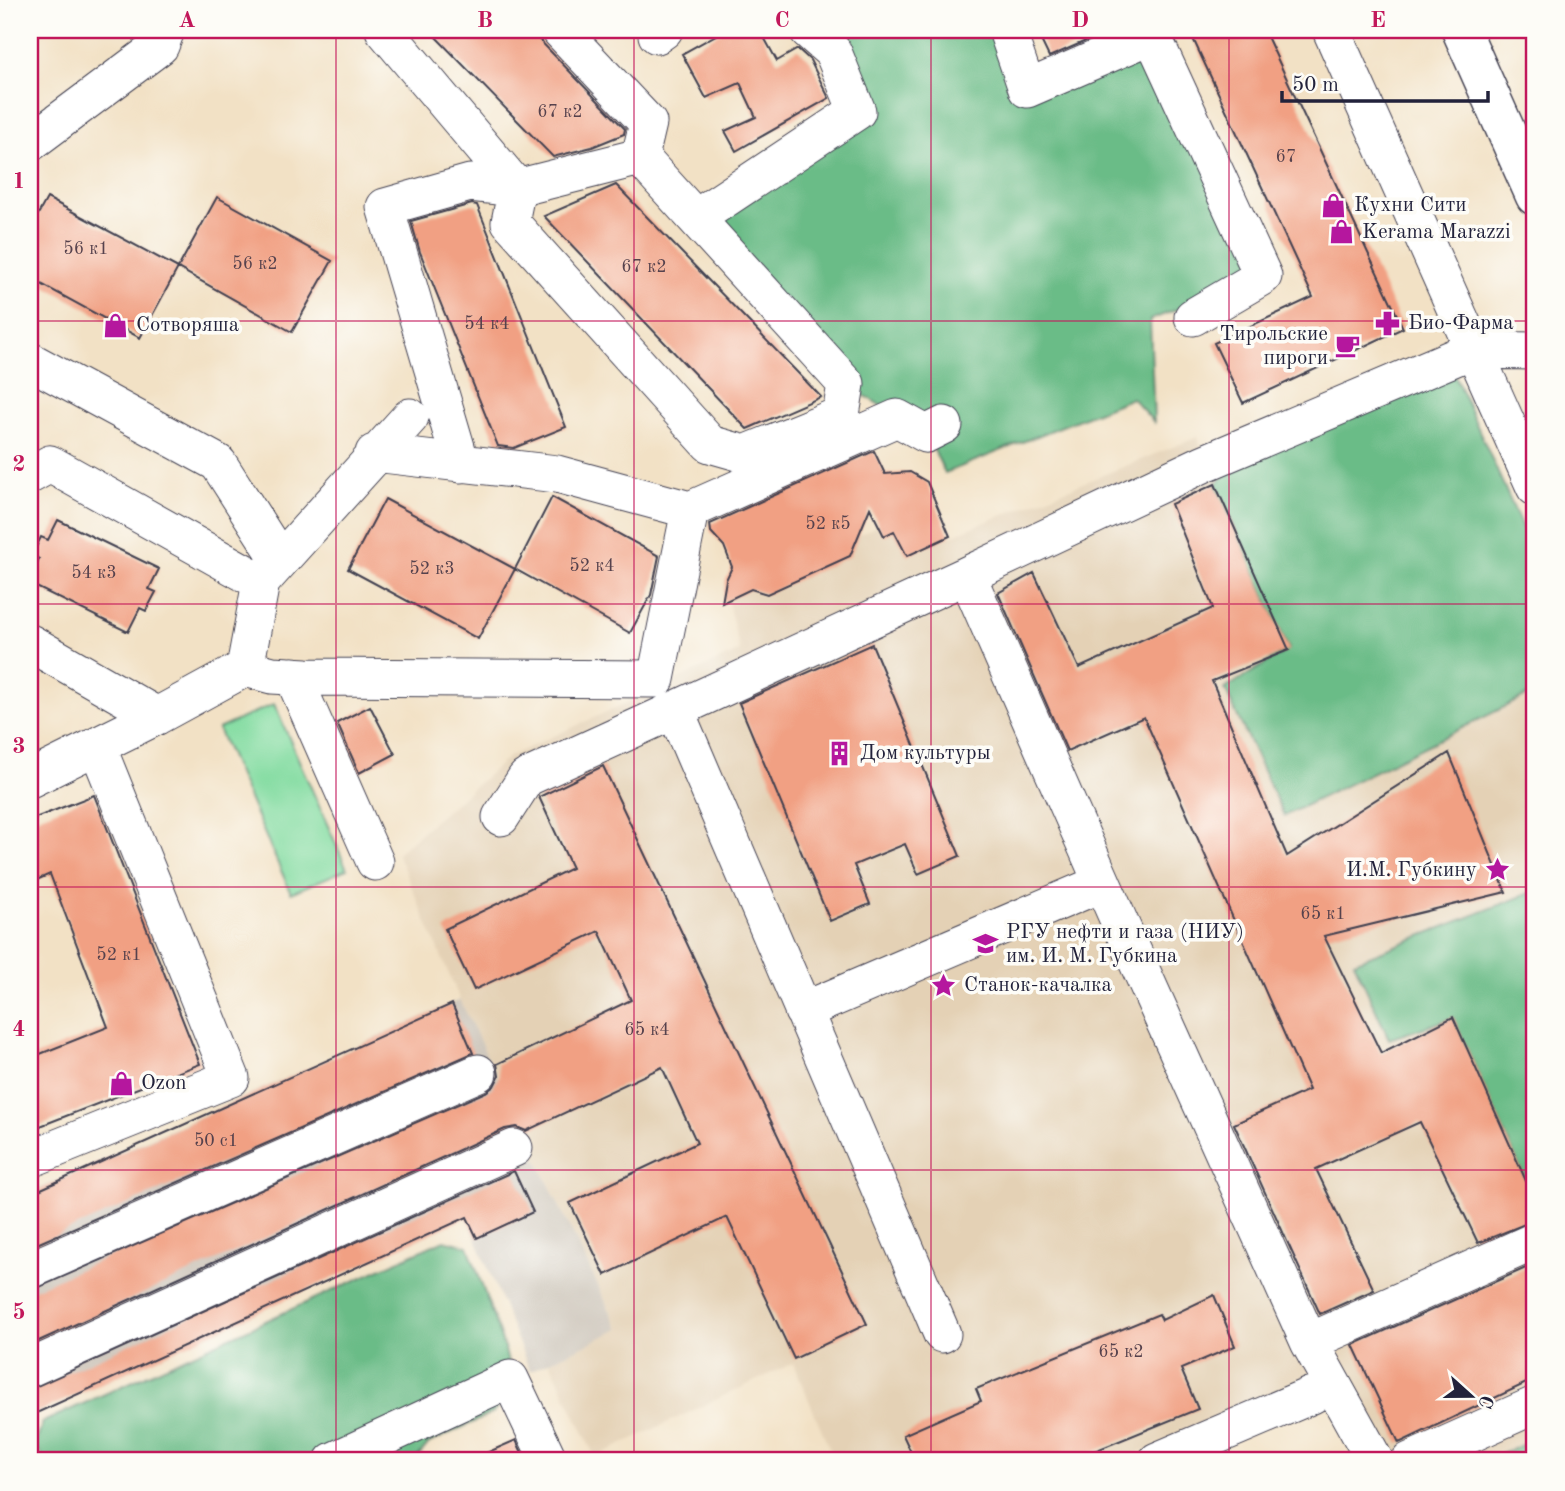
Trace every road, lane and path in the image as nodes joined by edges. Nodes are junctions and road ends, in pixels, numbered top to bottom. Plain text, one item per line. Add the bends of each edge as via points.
1 (166, 30) edge
2 (384, 30) edge
3 (560, 30) edge
4 (808, 30) edge
5 (1007, 30) edge
6 (1331, 30) edge
7 (1461, 30) edge
8 (30, 143) edge
9 (640, 157) junction
10 (517, 188) junction
11 (1535, 196) edge
12 (696, 218) junction
13 (1193, 317) dead end
14 (1472, 350) junction
15 (1535, 351) edge
16 (30, 361) edge
17 (410, 417) dead end
18 (944, 425) dead end
19 (374, 453) junction
20 (461, 464) junction
21 (30, 475) edge
22 (1535, 487) edge
23 (690, 510) junction
24 (270, 571) junction
25 (967, 575) junction
26 (30, 643) edge
27 (244, 668) junction
28 (293, 676) junction
29 (675, 710) junction
30 (157, 716) junction
31 (97, 746) junction
32 (30, 779) edge
33 (501, 817) dead end
34 (375, 862) dead end
35 (1102, 883) junction
36 (803, 1011) junction
37 (478, 1073) dead end
38 (514, 1148) dead end
39 (30, 1159) edge
40 (1535, 1241) edge
41 (30, 1270) edge
42 (942, 1334) dead end
43 (1309, 1342) junction
44 (30, 1368) edge
45 (1312, 1395) dead end
46 (1535, 1405) edge
47 (380, 1452) edge
48 (1172, 1458) edge
49 (333, 1461) edge
50 (550, 1461) edge
51 (1374, 1461) edge
52 (1410, 1461) edge

1 - 8 street via 160,46
2 - 10 street
3 - 9 street via 648,123
4 - 12 street via 833,52 857,111
5 - 13 street via 1027,89 1152,35 1263,276
6 - 14 street
7 - 11 main road
9 - 10 street
9 - 12 street
10 - 12 street via 510,222 710,444 745,454 841,415 846,384
10 - 20 street via 470,183 385,207
14 - 15 street
14 - 22 street
14 - 25 street via 1205,463
16 - 24 street via 218,463
17 - 19 street
18 - 23 street via 926,434 897,418
19 - 20 street
19 - 24 street
20 - 23 street via 557,474
21 - 24 street via 50,464
23 - 28 street via 656,679
24 - 27 street
25 - 29 street
25 - 35 street
26 - 30 street
27 - 28 street
27 - 30 street
28 - 34 street
29 - 33 street via 526,778
29 - 36 street
30 - 31 street
31 - 32 street
31 - 39 street via 231,1078
35 - 36 street
35 - 43 street
36 - 42 street
37 - 41 street
38 - 44 street
40 - 43 street
43 - 51 street
45 - 48 street
46 - 52 street
47 - 49 street
47 - 50 street via 510,1379

